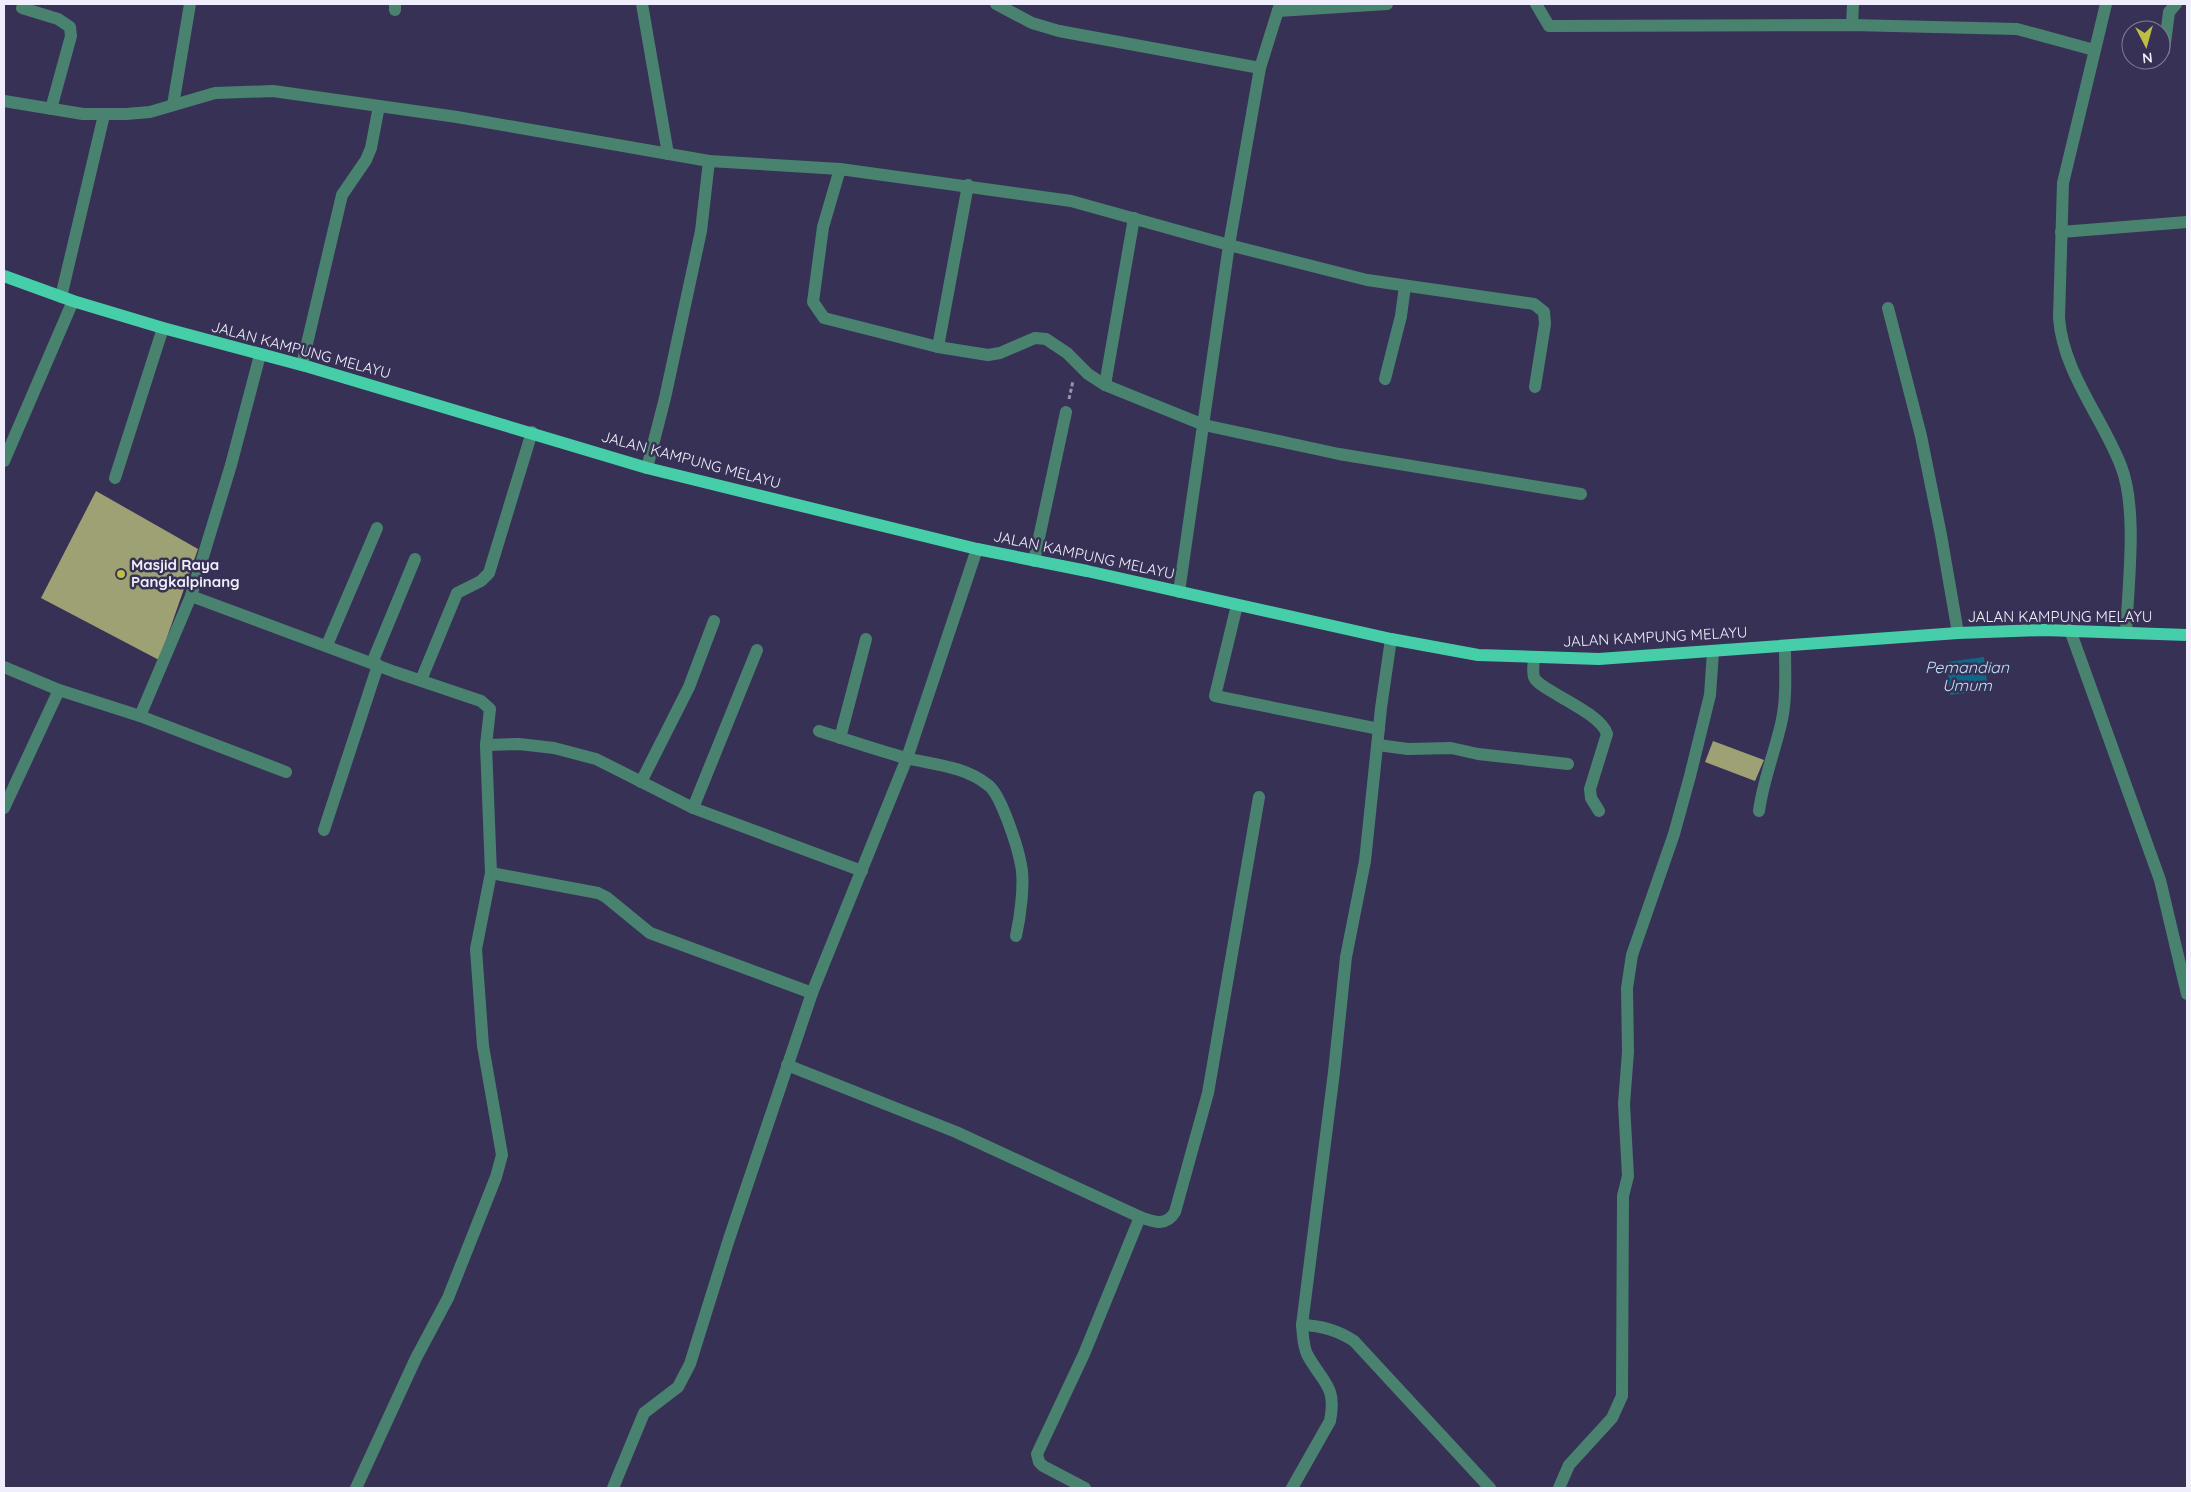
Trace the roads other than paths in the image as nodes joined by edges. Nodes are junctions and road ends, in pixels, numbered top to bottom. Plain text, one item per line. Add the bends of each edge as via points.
1 (190, 4) edge
2 (642, 4) edge
3 (996, 4) edge
4 (1387, 4) edge
5 (1536, 4) edge
6 (1853, 4) edge
7 (2106, 4) edge
8 (2176, 4) edge
9 (22, 8) dead end
10 (1279, 8) edge
11 (2168, 20) edge
12 (1852, 25) junction
13 (2094, 50) junction
14 (1260, 68) junction
15 (4, 101) edge
16 (173, 105) junction
17 (379, 106) junction
18 (51, 109) junction
19 (104, 115) junction
20 (668, 154) junction
21 (709, 161) junction
22 (840, 169) junction
23 (968, 185) junction
24 (1134, 218) junction
25 (2187, 222) edge
26 (2061, 232) junction
27 (1229, 245) junction
28 (4, 276) edge
29 (1405, 286) junction
30 (67, 299) junction
31 (1888, 308) dead end
32 (163, 328) junction
33 (938, 347) junction
34 (260, 355) junction
35 (302, 365) junction
36 (1385, 379) dead end
37 (1105, 385) junction
38 (1535, 387) dead end
39 (1066, 412) road end
40 (1204, 425) junction
41 (532, 432) junction
42 (4, 461) edge
43 (647, 468) junction
44 (115, 478) dead end
45 (1581, 494) dead end
46 (377, 528) dead end
47 (977, 549) junction
48 (415, 559) dead end
49 (1034, 561) junction
50 (1180, 592) junction
51 (191, 596) junction
52 (1237, 605) junction
53 (714, 621) dead end
54 (2070, 630) junction
55 (1958, 633) junction
56 (2126, 633) junction
57 (2187, 635) edge
58 (866, 639) dead end
59 (1391, 639) junction
60 (328, 646) junction
61 (1785, 647) junction
62 (757, 650) dead end
63 (1713, 652) junction
64 (1534, 657) junction
65 (375, 664) junction
66 (4, 667) edge
67 (421, 680) junction
68 (60, 690) junction
69 (140, 716) junction
70 (1379, 729) junction
71 (819, 731) dead end
72 (840, 738) junction
73 (486, 745) junction
74 (1378, 745) junction
75 (907, 758) junction
76 (1568, 764) dead end
77 (286, 772) dead end
78 (641, 782) junction
79 (1259, 798) dead end
80 (4, 808) edge
81 (693, 808) junction
82 (1600, 810) dead end
83 (1759, 811) dead end
84 (324, 830) dead end
85 (862, 871) junction
86 (491, 873) junction
87 (1016, 936) dead end
88 (812, 993) junction
89 (2187, 994) edge
90 (787, 1066) junction
91 (1140, 1217) junction
92 (1302, 1325) junction
93 (356, 1488) edge
94 (613, 1488) edge
95 (1086, 1488) edge
96 (1292, 1488) edge
97 (1490, 1488) edge
98 (1559, 1488) edge

1 - 16 street
2 - 20 street
3 - 14 street via 1032,23 1059,31
4 - 10 street
5 - 12 street via 1549,26
6 - 12 street
7 - 13 street
8 - 11 street via 2169,12
9 - 18 street via 58,19 70,27 71,36
10 - 14 street
12 - 13 street via 2017,29
13 - 26 street via 2063,183
14 - 27 street
15 - 18 street
16 - 17 street via 215,93 273,91
16 - 19 street via 150,112
17 - 20 street via 563,134
17 - 35 street via 371,148 342,195
18 - 19 street
19 - 30 street
20 - 21 street
21 - 22 street
21 - 43 street via 700,231
22 - 23 street
22 - 33 street via 823,227 813,302 817,310 824,318
23 - 24 street via 1071,201
23 - 33 street
24 - 27 street
24 - 37 street
25 - 26 street
26 - 56 street via 2061,337 2121,465 2130,495
27 - 29 street via 1367,280
27 - 40 street
28 - 30 main road, JALAN KAMPUNG MELAYU
29 - 36 street
29 - 38 street via 1534,304 1544,312 1545,324
30 - 32 main road, JALAN KAMPUNG MELAYU
30 - 42 street
31 - 55 street via 1921,436
32 - 34 main road, JALAN KAMPUNG MELAYU
32 - 44 street
33 - 37 street via 988,355 1035,338 1046,339
34 - 35 main road, JALAN KAMPUNG MELAYU
34 - 51 street
35 - 41 main road, JALAN KAMPUNG MELAYU
37 - 40 street
39 - 49 street
40 - 45 street via 1339,454
40 - 50 street
41 - 43 main road, JALAN KAMPUNG MELAYU
41 - 67 street via 489,573 481,581 457,593
43 - 47 main road, JALAN KAMPUNG MELAYU
46 - 60 street
47 - 49 main road, JALAN KAMPUNG MELAYU
47 - 75 street
48 - 65 street
49 - 50 main road, JALAN KAMPUNG MELAYU
50 - 52 main road, JALAN KAMPUNG MELAYU
51 - 60 street
51 - 69 street
52 - 59 main road, JALAN KAMPUNG MELAYU
52 - 70 street via 1215,696
53 - 78 street via 689,687
54 - 55 main road, JALAN KAMPUNG MELAYU
54 - 56 main road, JALAN KAMPUNG MELAYU
54 - 89 street via 2160,880
55 - 61 main road, JALAN KAMPUNG MELAYU
56 - 57 main road, JALAN KAMPUNG MELAYU
58 - 72 street
59 - 64 main road, JALAN KAMPUNG MELAYU via 1478,655
59 - 70 street
60 - 65 street
61 - 63 main road, JALAN KAMPUNG MELAYU
61 - 83 street via 1786,690 1781,724 1763,784
62 - 81 street
63 - 64 main road, JALAN KAMPUNG MELAYU via 1592,659
63 - 98 street via 1710,695 1700,739 1674,834 1632,955 1627,988 1628,1052 1624,1104 1628,1176 1624,1196 1622,1396 1612,1418 1569,1465
64 - 82 street via 1534,677 1538,684 1580,708 1605,728 1607,734 1590,790
65 - 67 street
65 - 84 street
66 - 68 street
67 - 73 street via 481,701 490,709
68 - 69 street
68 - 80 street
69 - 77 street
70 - 74 street
71 - 72 street
72 - 75 street
73 - 78 street via 554,748 596,759
73 - 86 street
74 - 76 street via 1451,748
74 - 92 street via 1365,861 1346,957
75 - 85 street
75 - 87 street via 968,773 990,786 1000,802 1022,866
78 - 81 street
79 - 91 street via 1208,1093 1175,1212 1165,1222
81 - 85 street
85 - 88 street
86 - 88 street via 598,893 650,933
86 - 93 street via 476,949 483,1046 502,1155 448,1298 416,1358
88 - 90 street
90 - 91 street via 956,1132
90 - 94 street via 690,1364 678,1387 644,1413
91 - 95 street via 1084,1354 1037,1454 1043,1466
92 - 96 street via 1305,1349 1332,1394 1332,1409 1330,1421
92 - 97 street via 1318,1325 1339,1331 1354,1342

